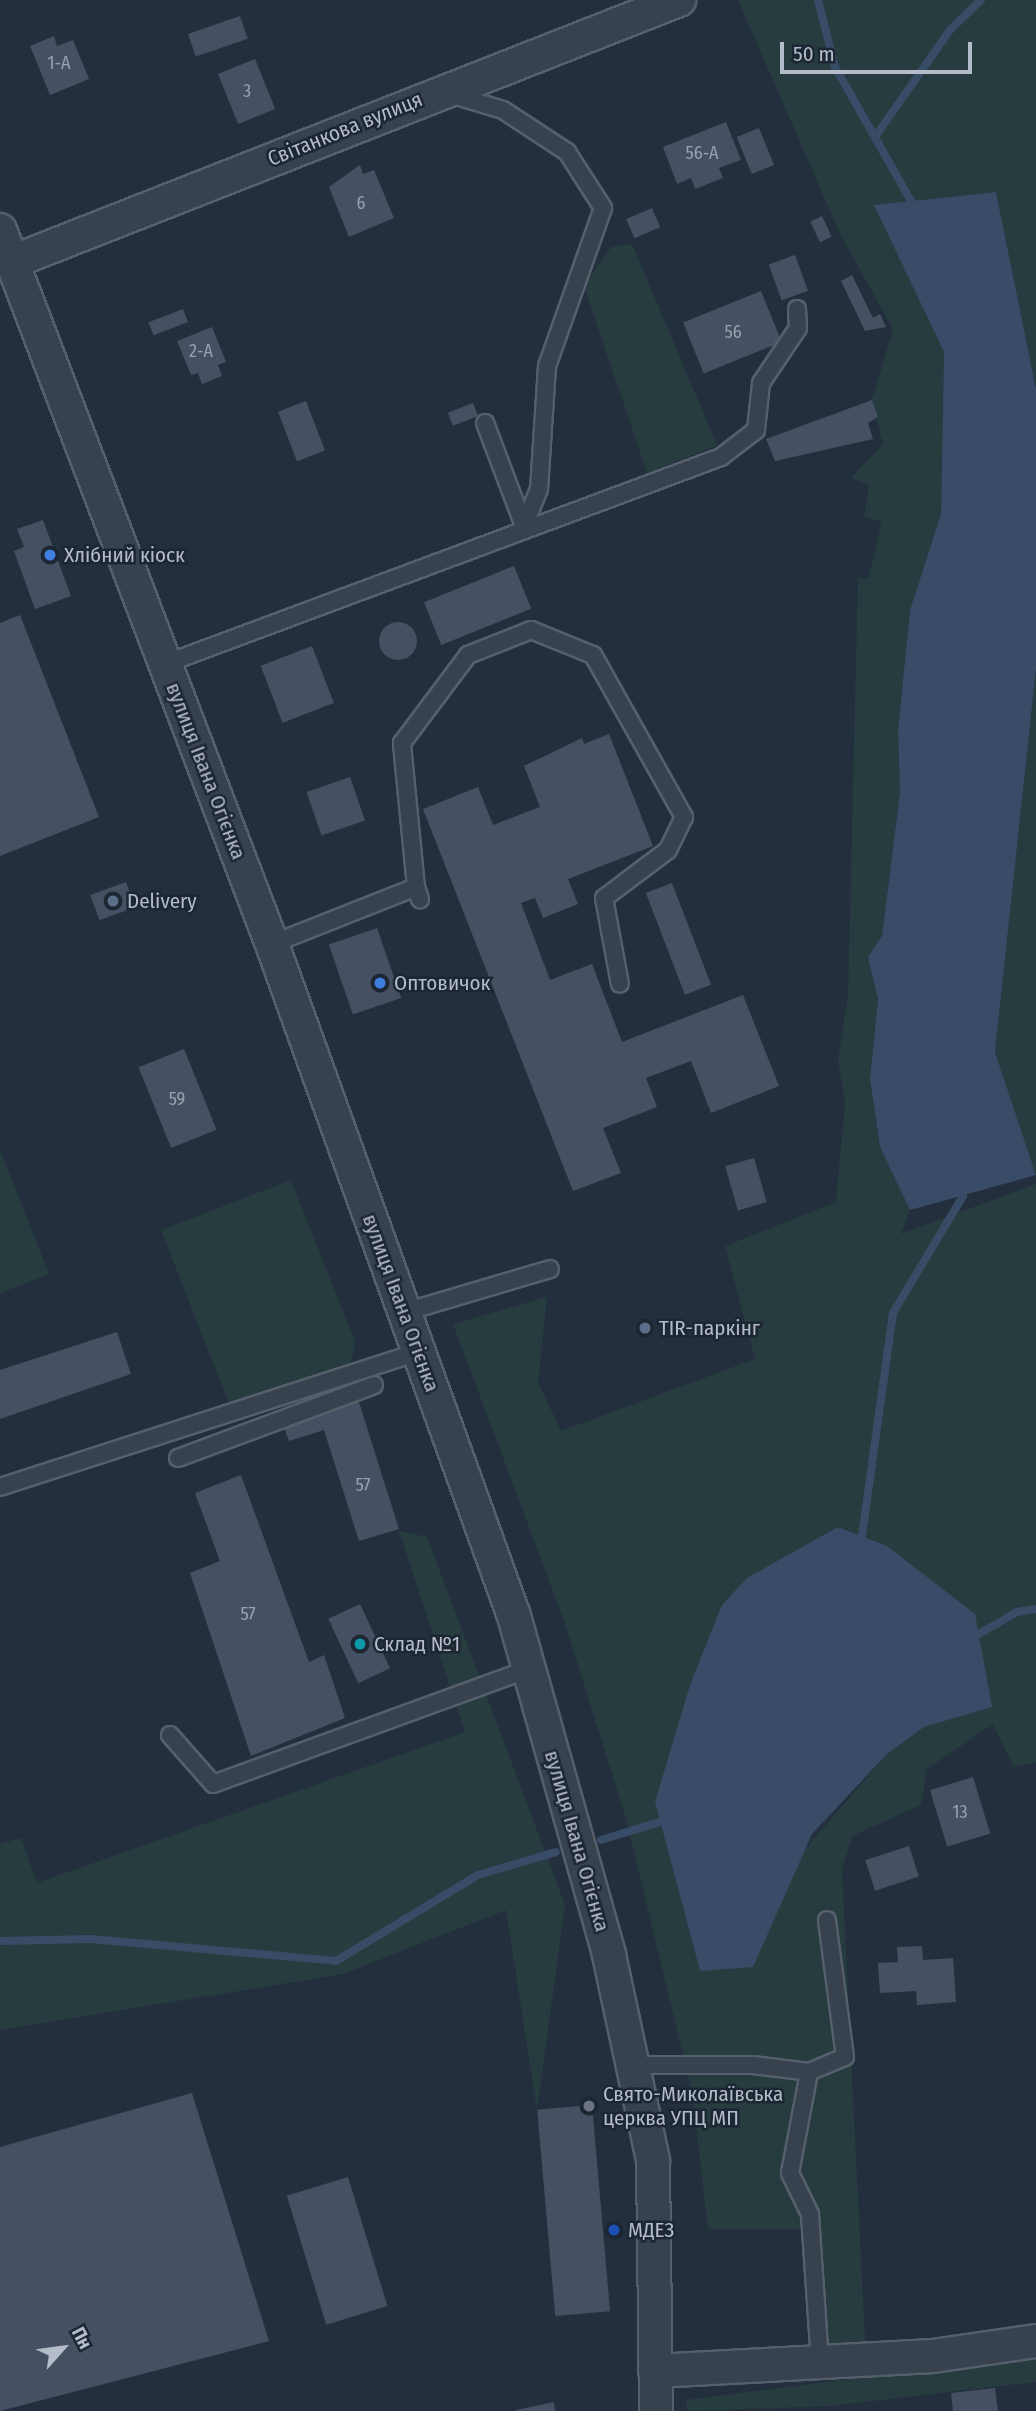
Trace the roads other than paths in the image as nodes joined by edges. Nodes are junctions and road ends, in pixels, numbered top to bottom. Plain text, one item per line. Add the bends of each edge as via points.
1 (679, 0) edge
2 (441, 91) junction
3 (0, 230) edge
4 (12, 262) junction
5 (797, 309) dead end
6 (485, 423) dead end
7 (524, 526) junction
8 (165, 664) junction
9 (272, 944) junction
10 (620, 984) dead end
11 (550, 1269) dead end
12 (405, 1312) junction
13 (419, 1352) junction
14 (374, 1385) dead end
15 (178, 1458) dead end
16 (0, 1487) edge
17 (529, 1669) junction
18 (170, 1735) dead end
19 (827, 1920) dead end
20 (633, 2065) junction
21 (809, 2072) junction
22 (1036, 2341) edge
23 (820, 2362) junction
24 (655, 2371) junction
25 (656, 2411) edge

1 - 2 street, Світанкова вулиця
2 - 4 street, Світанкова вулиця
2 - 7 lane via 503,110 567,152 603,208 547,366 539,489
3 - 4 street, вулиця Івана Огієнка
4 - 8 street, вулиця Івана Огієнка
5 - 7 lane via 799,328 761,383 756,430 721,457
6 - 7 lane
7 - 8 lane
8 - 9 street, вулиця Івана Огієнка
9 - 10 lane via 418,893 402,743 468,655 531,630 593,655 684,817 668,850 604,898
9 - 12 street, вулиця Івана Огієнка
11 - 12 lane
12 - 13 street, вулиця Івана Огієнка
13 - 16 lane
13 - 17 street, вулиця Івана Огієнка
14 - 15 lane
17 - 18 lane via 214,1784
17 - 20 street, вулиця Івана Огієнка
19 - 21 lane via 845,2057
20 - 21 lane via 753,2065
20 - 24 street, вулиця Івана Огієнка via 653,2161
21 - 23 lane via 790,2173 810,2214
22 - 23 street
23 - 24 street
24 - 25 street, вулиця Івана Огієнка

